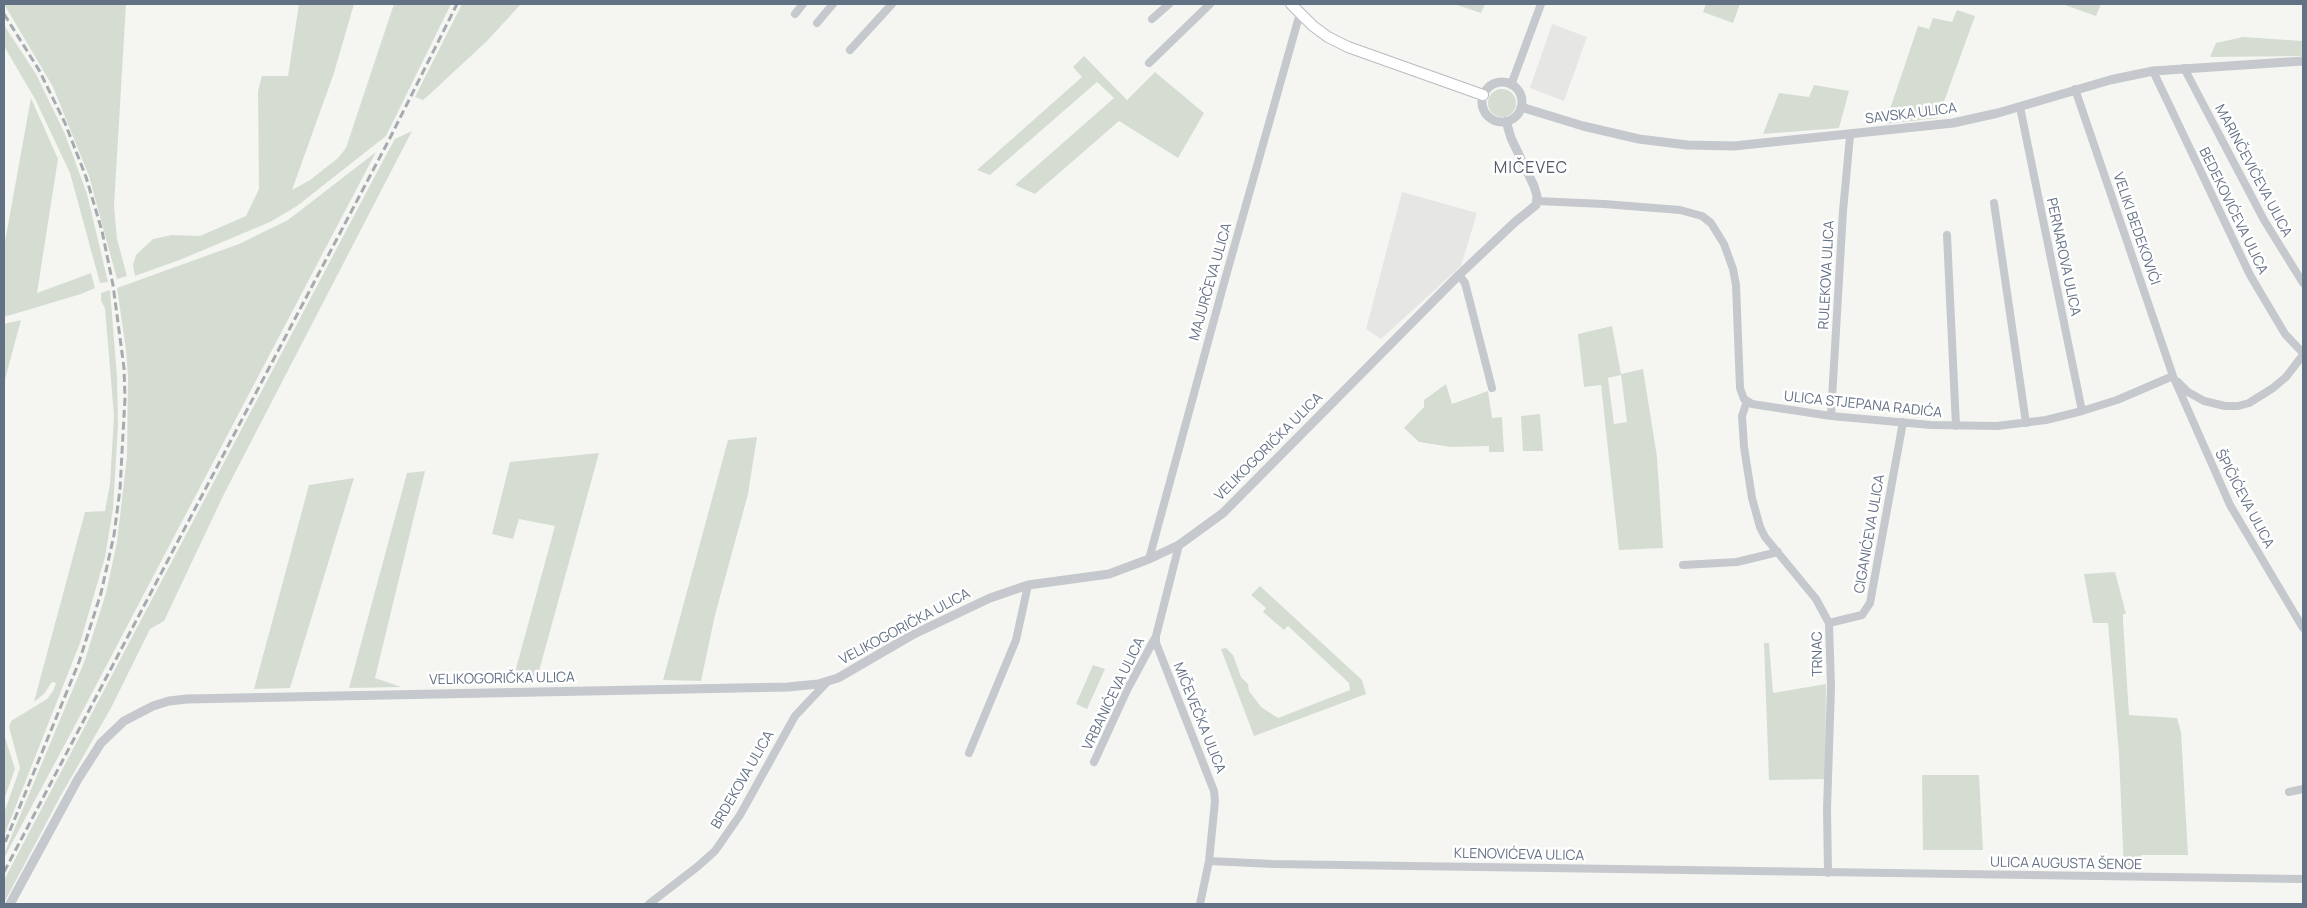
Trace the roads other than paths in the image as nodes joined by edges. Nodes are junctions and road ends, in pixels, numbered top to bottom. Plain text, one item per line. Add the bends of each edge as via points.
1 (803, 4) edge
2 (833, 4) edge
3 (892, 4) edge
4 (1169, 4) edge
5 (1210, 4) edge
6 (1291, 4) edge
7 (1541, 4) edge
8 (1300, 13) junction
9 (795, 14) dead end
10 (1152, 19) dead end
11 (817, 23) dead end
12 (850, 50) dead end
13 (2303, 62) edge
14 (1149, 63) dead end
15 (2184, 68) junction
16 (2152, 71) junction
17 (1512, 85) junction
18 (2075, 89) junction
19 (1483, 95) junction
20 (1521, 107) junction
21 (2020, 107) junction
22 (1506, 122) junction
23 (1850, 136) junction
24 (1537, 201) junction
25 (1994, 203) dead end
26 (1946, 235) dead end
27 (1459, 275) junction
28 (2303, 283) edge
29 (2303, 354) edge
30 (2173, 376) junction
31 (1492, 388) dead end
32 (1747, 401) junction
33 (2082, 411) junction
34 (1830, 416) junction
35 (1903, 422) junction
36 (2026, 423) junction
37 (1956, 426) junction
38 (1180, 544) junction
39 (1778, 552) junction
40 (1149, 559) junction
41 (1684, 565) dead end
42 (1028, 585) junction
43 (1829, 623) junction
44 (2303, 628) edge
45 (1156, 636) junction
46 (828, 681) junction
47 (969, 753) dead end
48 (1094, 762) dead end
49 (2303, 789) edge
50 (2289, 792) dead end
51 (1209, 861) junction
52 (1828, 873) junction
53 (2303, 879) edge
54 (10, 904) edge
55 (649, 904) edge
56 (1200, 904) edge

1 - 9 street
2 - 11 street
3 - 12 street
4 - 10 street
5 - 14 street
6 - 8 main road
7 - 17 street
8 - 19 main road via 1328,37 1348,47
8 - 40 street, MAJURČEVA ULICA
13 - 15 street, SAVSKA ULICA
15 - 16 street, SAVSKA ULICA
15 - 28 street, MARINČEVIĆEVA ULICA via 2252,198
16 - 18 street, SAVSKA ULICA
16 - 29 street, BEDEKOVIĆEVA ULICA via 2250,275 2285,334
17 - 19 street via 1496,83
17 - 20 street via 1521,96
18 - 21 street, SAVSKA ULICA
18 - 30 street, VELIKI BEDEKOVIĆI
19 - 22 street via 1482,106 1488,117
20 - 22 street via 1515,117
20 - 23 street, SAVSKA ULICA via 1610,133 1687,145 1734,146
21 - 23 street, SAVSKA ULICA via 1953,124
21 - 33 street, PERNAROVA ULICA
22 - 24 street via 1534,186
23 - 34 street, RULEKOVA ULICA
24 - 27 street, VELIKOGORIČKA ULICA via 1534,208
24 - 32 street via 1680,210 1702,216 1711,223 1724,244 1733,269 1738,367 1742,394
25 - 36 street
26 - 37 street
27 - 31 street via 1465,283
27 - 38 street, VELIKOGORIČKA ULICA via 1223,513
29 - 30 street via 2273,388 2238,406 2204,401 2188,392
30 - 33 street, ULICA STJEPANA RADIĆA
30 - 44 street, ŠPIČIĆEVA ULICA via 2230,505
32 - 34 street, ULICA STJEPANA RADIĆA via 1759,406
32 - 39 street, TRNAC via 1742,416 1752,498 1760,527
33 - 36 street, ULICA STJEPANA RADIĆA
34 - 35 street, ULICA STJEPANA RADIĆA
35 - 37 street, ULICA STJEPANA RADIĆA
35 - 43 street, CIGANIĆEVA ULICA via 1870,603 1862,615
36 - 37 street, ULICA STJEPANA RADIĆA
38 - 40 street, VELIKOGORIČKA ULICA
38 - 45 street, MIČEVEČKA ULICA
39 - 41 street via 1737,562
39 - 43 street, TRNAC via 1816,599
40 - 42 street, VELIKOGORIČKA ULICA via 1109,574
42 - 46 street, VELIKOGORIČKA ULICA via 968,608
42 - 47 street via 1016,640
43 - 52 street, TRNAC
45 - 48 street, VRBANIĆEVA ULICA
45 - 51 street, MIČEVEČKA ULICA via 1160,655 1214,791
46 - 54 street, VELIKOGORIČKA ULICA via 780,687 169,701 139,712 112,731 91,757
46 - 55 street, BRDEKOVA ULICA via 795,716 740,815 715,851
49 - 50 street
51 - 52 street, KLENOVIĆEVA ULICA
51 - 56 street, MIČEVEČKA ULICA
52 - 53 street, ULICA AUGUSTA ŠENOE

